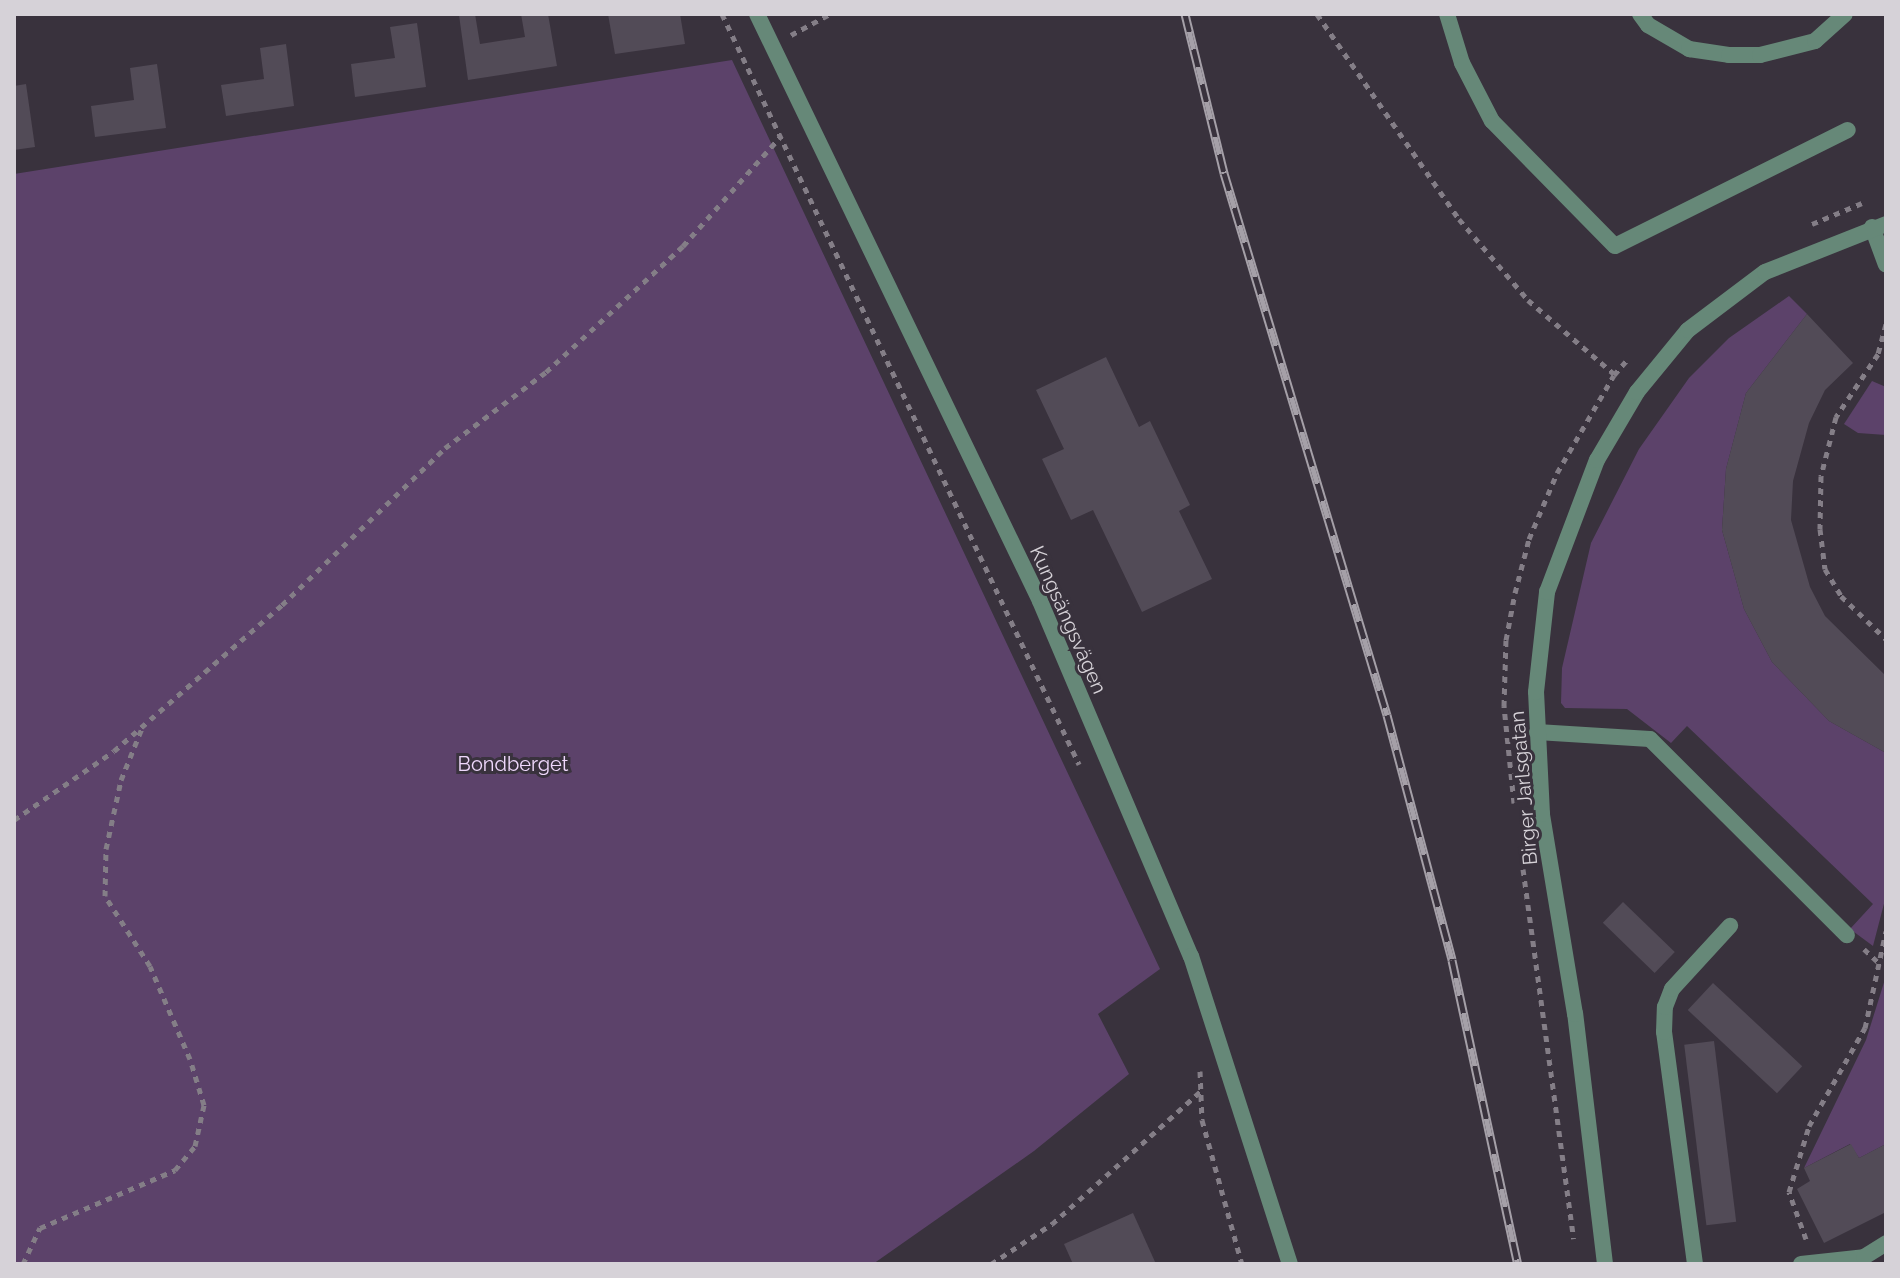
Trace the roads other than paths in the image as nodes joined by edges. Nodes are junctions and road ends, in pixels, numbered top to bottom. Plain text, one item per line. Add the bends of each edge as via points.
1 (757, 14) edge
2 (1447, 14) edge
3 (1640, 14) edge
4 (1845, 14) edge
5 (1848, 130) dead end
6 (1879, 226) edge
7 (1886, 265) edge
8 (1537, 732) junction
9 (1730, 926) dead end
10 (1847, 935) dead end
11 (1886, 1243) edge
12 (1804, 1263) edge
13 (1290, 1264) edge
14 (1605, 1264) edge
15 (1695, 1264) edge

1 - 13 street, Kungsängsvägen via 1040,601 1137,828 1191,956
2 - 5 street via 1462,63 1492,121 1615,246
3 - 4 street via 1648,25 1689,49 1729,55 1760,55 1815,41
6 - 7 street
6 - 8 street, Birger Jarlsgatan via 1765,272 1688,330 1637,392 1597,460 1547,592
8 - 10 street via 1650,739
8 - 14 street, Birger Jarlsgatan via 1542,814 1575,1014
9 - 15 street via 1672,989 1665,1007
11 - 12 street via 1864,1257

